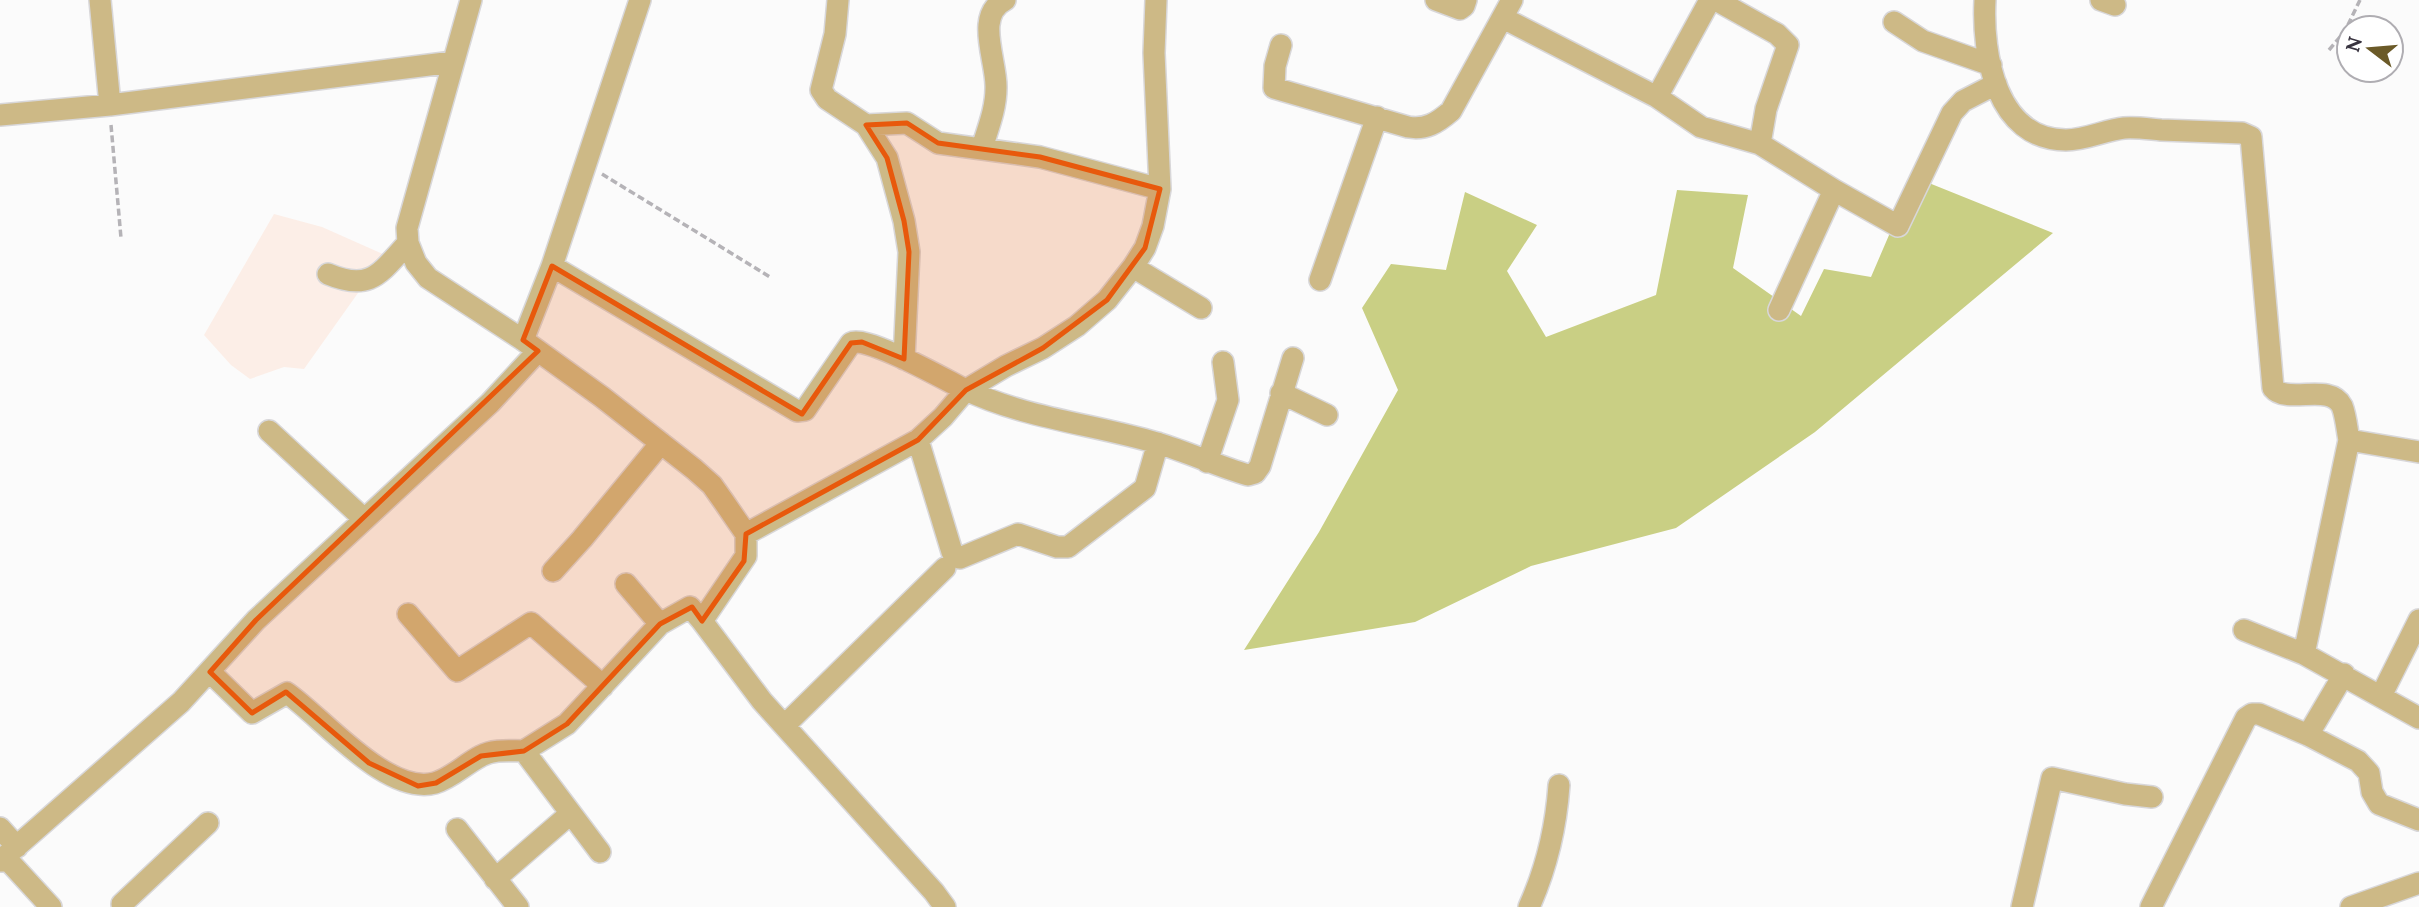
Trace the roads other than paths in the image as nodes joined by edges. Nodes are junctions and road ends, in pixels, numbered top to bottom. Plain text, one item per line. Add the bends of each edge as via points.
1 (100, 0) edge
2 (471, 0) edge
3 (639, 0) edge
4 (838, 0) edge
5 (1005, 0) edge
6 (1156, 0) edge
7 (1436, 0) edge
8 (1466, 0) edge
9 (1710, 0) edge
10 (1716, 0) edge
11 (1984, 0) edge
12 (1507, 9) edge
13 (1894, 22) dead end
14 (1281, 44) dead end
15 (453, 62) junction
16 (1993, 74) junction
17 (1657, 97) junction
18 (110, 105) junction
19 (0, 115) edge
20 (1377, 117) junction
21 (866, 125) junction
22 (1760, 144) junction
23 (982, 148) junction
24 (1160, 189) junction
25 (1834, 190) junction
26 (408, 243) junction
27 (552, 266) junction
28 (1133, 267) junction
29 (328, 274) dead end
30 (1321, 280) dead end
31 (1201, 308) dead end
32 (1779, 310) dead end
33 (531, 345) junction
34 (1293, 358) dead end
35 (904, 359) junction
36 (1223, 362) dead end
37 (966, 390) junction
38 (1281, 393) junction
39 (1327, 415) dead end
40 (269, 431) dead end
41 (918, 440) junction
42 (2350, 440) junction
43 (661, 443) junction
44 (1158, 443) junction
45 (2419, 452) edge
46 (1207, 462) junction
47 (364, 519) junction
48 (746, 534) junction
49 (945, 568) dead end
50 (553, 571) dead end
51 (626, 584) dead end
52 (408, 614) dead end
53 (2419, 620) edge
54 (702, 621) junction
55 (660, 624) junction
56 (2244, 630) dead end
57 (2304, 654) junction
58 (210, 672) junction
59 (2344, 674) junction
60 (603, 685) junction
61 (2382, 696) junction
62 (2419, 718) edge
63 (785, 725) junction
64 (2308, 735) junction
65 (524, 751) junction
66 (1559, 785) dead end
67 (2152, 797) dead end
68 (569, 815) junction
69 (2419, 820) edge
70 (208, 823) dead end
71 (0, 828) edge
72 (457, 830) dead end
73 (600, 852) dead end
74 (7, 855) edge
75 (495, 879) junction
76 (2419, 883) edge
77 (122, 906) edge
78 (51, 907) edge
79 (518, 907) edge
80 (945, 907) edge
81 (1529, 907) edge
82 (2022, 907) edge
83 (2151, 907) edge
84 (2351, 907) edge

1 - 18 street
2 - 15 street
3 - 27 street
4 - 21 street via 821,90 827,100
5 - 23 street via 989,18 997,85
6 - 24 street
7 - 8 street via 1460,9
9 - 17 street
10 - 22 street via 1788,45 1766,109
11 - 16 street
12 - 17 street
12 - 20 street via 1451,111 1439,121 1419,129
13 - 16 street
14 - 20 street via 1274,88
15 - 18 street
15 - 26 street via 408,228
16 - 25 street via 1952,113 1898,226
16 - 42 street via 2011,115 2047,137 2078,139 2124,128 2248,134 2273,388 2279,393 2337,400
17 - 22 street via 1701,127
18 - 19 street
20 - 30 street
21 - 23 street via 907,122 938,143
21 - 35 street via 887,158 904,221 909,252
22 - 25 street
23 - 24 street
24 - 28 street via 1153,226
25 - 32 street
26 - 29 street via 370,280 358,283
26 - 33 street via 428,278
27 - 33 street
27 - 35 street via 797,411 805,410 850,343
28 - 31 street
28 - 37 street via 1107,300 1077,326
33 - 43 street
33 - 47 street via 490,403
34 - 38 street
35 - 37 street
36 - 46 street via 1228,400
37 - 41 street
37 - 44 street via 1023,411
38 - 39 street
38 - 46 street via 1255,473 1248,475
40 - 47 street
41 - 44 street via 952,552 960,558 1018,534 1069,547 1145,488
41 - 48 street
42 - 45 street
42 - 57 street
43 - 48 street via 712,485
43 - 50 street
44 - 46 street
47 - 58 street via 256,620
48 - 54 street via 744,561
49 - 63 street
51 - 55 street
52 - 60 street via 457,671 531,623
53 - 61 street
54 - 55 street via 690,607
54 - 63 street
55 - 60 street
56 - 57 street
57 - 59 street
58 - 65 street via 252,713 287,693 369,763 418,786 436,783 499,750
58 - 74 street
59 - 61 street
59 - 64 street
60 - 65 street via 567,724
61 - 62 street
63 - 80 street
64 - 69 street via 2358,761 2370,773 2379,804
64 - 83 street via 2259,714 2246,718
65 - 68 street
66 - 81 street via 1556,824
67 - 82 street via 2052,778
68 - 73 street
68 - 75 street
70 - 77 street
71 - 74 street
72 - 75 street
74 - 78 street
75 - 79 street
76 - 84 street

